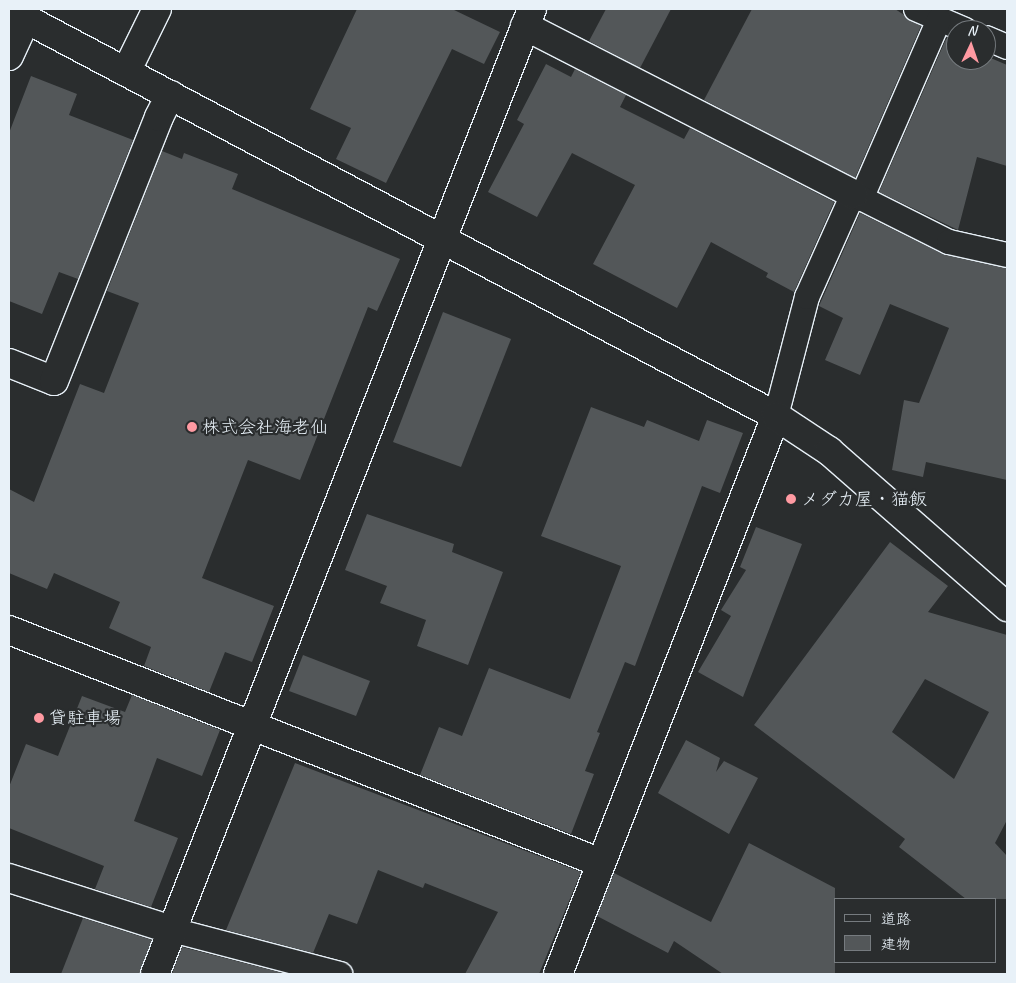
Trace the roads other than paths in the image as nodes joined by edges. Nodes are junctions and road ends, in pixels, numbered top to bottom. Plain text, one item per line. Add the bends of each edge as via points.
1 (157, 9) edge
2 (916, 9) edge
3 (17, 14) edge
4 (529, 17) edge
5 (939, 20) junction
6 (946, 23) edge
7 (9, 56) edge
8 (126, 72) junction
9 (170, 95) junction
10 (857, 196) junction
11 (442, 239) junction
12 (1007, 255) edge
13 (9, 362) edge
14 (776, 416) junction
15 (1007, 607) edge
16 (9, 630) edge
17 (252, 726) junction
18 (601, 863) junction
19 (9, 878) edge
20 (172, 930) junction
21 (155, 974) edge
22 (340, 974) edge
23 (558, 974) edge

1 - 8 street
2 - 5 lane
3 - 7 street
3 - 8 street
4 - 10 street
4 - 11 street
5 - 6 lane
5 - 10 lane
8 - 9 street
9 - 11 street
9 - 13 street via 54,381
10 - 12 lane via 949,242
10 - 14 lane via 807,297
11 - 14 street
11 - 17 street
14 - 15 street via 829,451
14 - 18 street
16 - 17 street
17 - 18 street
17 - 20 street
18 - 23 street
19 - 20 street
20 - 21 street
20 - 22 lane

